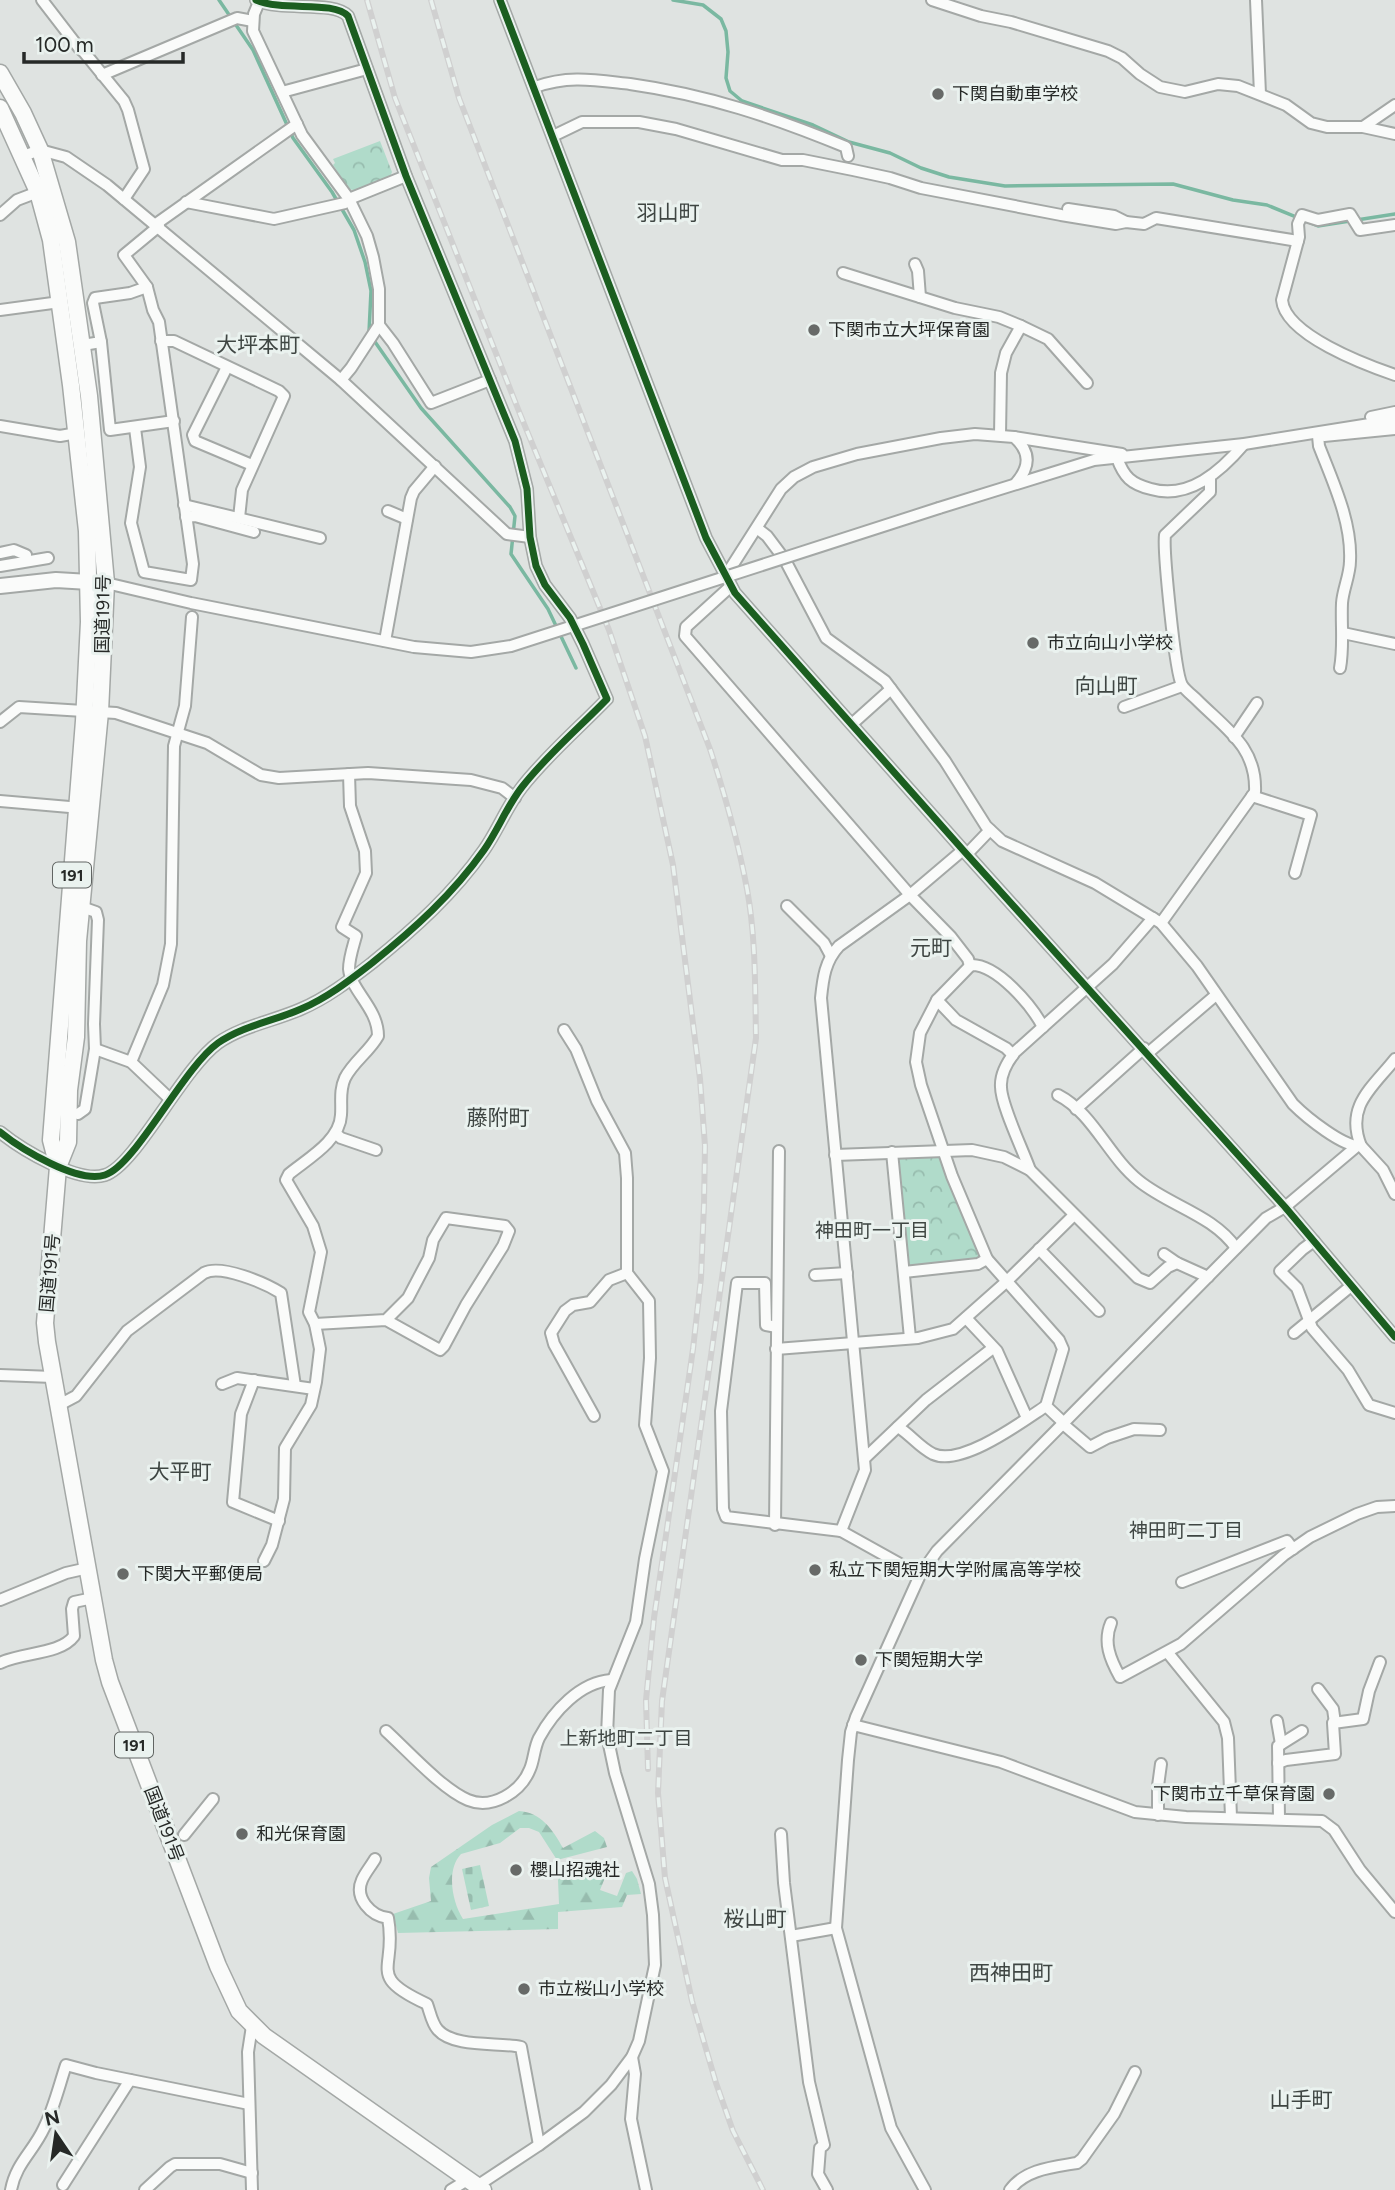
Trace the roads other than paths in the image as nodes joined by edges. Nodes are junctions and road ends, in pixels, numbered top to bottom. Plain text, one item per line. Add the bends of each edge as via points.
1 (42, 0) edge
2 (500, 0) edge
3 (932, 0) edge
4 (1256, 0) edge
5 (258, 1) edge
6 (253, 21) junction
7 (367, 69) junction
8 (0, 74) edge
9 (102, 75) junction
10 (535, 87) junction
11 (282, 92) junction
12 (1260, 94) junction
13 (1395, 105) edge
14 (0, 108) edge
15 (296, 126) junction
16 (1363, 127) junction
17 (1395, 134) edge
18 (553, 135) junction
19 (40, 149) junction
20 (23, 156) junction
21 (848, 156) dead end
22 (406, 176) junction
23 (38, 192) junction
24 (124, 199) junction
25 (347, 201) junction
26 (186, 202) junction
27 (0, 215) edge
28 (157, 225) junction
29 (1395, 225) edge
30 (1298, 241) junction
31 (915, 264) dead end
32 (843, 273) dead end
33 (147, 287) junction
34 (920, 297) junction
35 (60, 302) junction
36 (0, 310) edge
37 (1021, 326) junction
38 (377, 329) junction
39 (161, 341) junction
40 (101, 342) junction
41 (83, 345) junction
42 (227, 367) junction
43 (1395, 375) edge
44 (341, 380) junction
45 (490, 380) junction
46 (1087, 383) dead end
47 (1395, 412) edge
48 (1395, 420) edge
49 (174, 421) junction
50 (0, 426) edge
51 (135, 428) junction
52 (1395, 429) edge
53 (77, 433) junction
54 (1000, 435) junction
55 (1318, 436) junction
56 (1014, 437) junction
57 (1280, 437) junction
58 (1244, 444) junction
59 (1136, 456) junction
60 (1117, 458) junction
61 (253, 465) junction
62 (435, 466) junction
63 (1210, 477) junction
64 (1014, 485) junction
65 (184, 505) junction
66 (388, 511) dead end
67 (186, 517) junction
68 (239, 518) junction
69 (407, 519) junction
70 (758, 529) junction
71 (254, 531) dead end
72 (525, 536) junction
73 (320, 539) dead end
74 (0, 553) edge
75 (26, 555) junction
76 (0, 560) edge
77 (0, 566) edge
78 (728, 581) junction
79 (97, 582) junction
80 (0, 586) edge
81 (192, 617) dead end
82 (1343, 633) junction
83 (385, 641) junction
84 (1395, 644) edge
85 (1340, 668) dead end
86 (1182, 686) junction
87 (891, 689) junction
88 (1257, 703) dead end
89 (1124, 707) dead end
90 (92, 711) junction
91 (0, 722) edge
92 (852, 724) junction
93 (177, 733) junction
94 (1234, 737) junction
95 (348, 774) junction
96 (1252, 796) junction
97 (515, 798) junction
98 (0, 802) edge
99 (84, 808) junction
100 (990, 831) junction
101 (965, 852) junction
102 (1294, 873) dead end
103 (911, 895) junction
104 (75, 905) junction
105 (787, 906) dead end
106 (1157, 921) junction
107 (831, 956) junction
108 (970, 966) junction
109 (351, 978) junction
110 (1088, 986) junction
111 (1216, 995) junction
112 (937, 1000) junction
113 (1043, 1027) junction
114 (564, 1030) dead end
115 (96, 1049) junction
116 (1146, 1051) junction
117 (1013, 1055) junction
118 (1395, 1059) edge
119 (131, 1062) junction
120 (1058, 1095) dead end
121 (170, 1099) junction
122 (1076, 1109) junction
123 (78, 1114) dead end
124 (0, 1132) edge
125 (336, 1134) junction
126 (1359, 1147) junction
127 (376, 1150) dead end
128 (779, 1151) dead end
129 (945, 1151) junction
130 (891, 1152) junction
131 (835, 1155) junction
132 (58, 1167) junction
133 (1030, 1170) junction
134 (1395, 1194) edge
135 (1285, 1207) junction
136 (1074, 1215) junction
137 (1314, 1241) junction
138 (1236, 1248) junction
139 (1040, 1249) junction
140 (1164, 1254) dead end
141 (987, 1259) junction
142 (1177, 1263) junction
143 (904, 1272) junction
144 (627, 1273) junction
145 (847, 1273) junction
146 (815, 1275) dead end
147 (1208, 1277) junction
148 (1006, 1282) junction
149 (1351, 1286) junction
150 (1099, 1311) dead end
151 (966, 1318) junction
152 (386, 1320) junction
153 (1309, 1321) junction
154 (315, 1324) junction
155 (777, 1327) junction
156 (1294, 1333) dead end
157 (910, 1338) junction
158 (1395, 1338) edge
159 (854, 1343) junction
160 (993, 1348) junction
161 (776, 1349) junction
162 (0, 1375) edge
163 (53, 1377) junction
164 (254, 1380) junction
165 (222, 1384) dead end
166 (295, 1386) junction
167 (314, 1389) junction
168 (59, 1405) junction
169 (1046, 1406) junction
170 (1395, 1413) edge
171 (594, 1416) dead end
172 (1027, 1418) junction
173 (1064, 1423) junction
174 (898, 1427) junction
175 (1160, 1430) dead end
176 (864, 1459) junction
177 (1395, 1506) edge
178 (279, 1521) junction
179 (775, 1525) junction
180 (841, 1531) junction
181 (1293, 1549) junction
182 (264, 1561) dead end
183 (88, 1568) junction
184 (920, 1575) junction
185 (1182, 1581) dead end
186 (93, 1598) junction
187 (0, 1600) edge
188 (1111, 1623) dead end
189 (1168, 1653) junction
190 (1380, 1661) dead end
191 (0, 1663) edge
192 (611, 1680) junction
193 (1318, 1689) dead end
194 (1276, 1721) dead end
195 (1335, 1723) junction
196 (853, 1725) junction
197 (386, 1731) dead end
198 (1302, 1731) dead end
199 (1281, 1744) junction
200 (1278, 1763) junction
201 (1161, 1764) dead end
202 (214, 1799) dead end
203 (1157, 1815) junction
204 (1231, 1817) junction
205 (1279, 1818) junction
206 (782, 1834) dead end
207 (184, 1835) dead end
208 (375, 1859) dead end
209 (1395, 1912) edge
210 (836, 1927) junction
211 (791, 1936) junction
212 (252, 2026) junction
213 (632, 2057) junction
214 (1135, 2072) dead end
215 (130, 2080) junction
216 (249, 2104) junction
217 (539, 2145) junction
218 (252, 2173) junction
219 (63, 2185) dead end
220 (477, 2185) edge
221 (11, 2190) edge
222 (145, 2190) edge
223 (252, 2190) edge
224 (451, 2190) edge
225 (646, 2190) edge
226 (827, 2190) edge
227 (925, 2190) edge
228 (1010, 2190) edge

1 - 9 street
2 - 10 street
3 - 12 street via 1108,51 1160,87 1185,92 1219,84
4 - 12 street
5 - 6 street
5 - 7 street via 344,10
6 - 9 street via 237,18
6 - 11 street via 253,31
7 - 11 street
7 - 22 street
8 - 19 highway, 国道191号 / 191
9 - 24 street via 124,101 144,169
10 - 18 street
10 - 21 street via 567,78 680,91 812,133 846,147
11 - 15 street
12 - 16 street via 1311,123
13 - 16 street
14 - 20 highway, 国道191号 / 191
15 - 25 street
15 - 26 street
16 - 17 street
18 - 30 street via 582,122 651,124 782,160 803,160 1008,205 1115,224 1144,224 1156,218
18 - 78 street via 706,538
19 - 20 street
19 - 24 street via 66,157
19 - 41 highway, 国道191号 / 191 via 68,242
20 - 23 highway, 国道191号 / 191
22 - 25 street
22 - 45 street
23 - 27 street via 17,200
23 - 35 highway, 国道191号 / 191
24 - 28 street
25 - 26 street via 274,219
25 - 38 street via 373,257 379,289
26 - 28 street
28 - 33 street via 124,255
28 - 44 street
29 - 30 street via 1360,230 1351,215 1318,220 1302,215
30 - 43 street via 1282,300 1287,316 1334,350
31 - 34 street
32 - 34 street
33 - 39 street
33 - 40 street via 95,298
34 - 37 street
35 - 36 street
35 - 53 highway, 国道191号 / 191
37 - 46 street via 1048,339
37 - 54 street via 1006,353 1002,373
38 - 44 street
38 - 45 street via 393,343 431,403
39 - 42 street via 174,341
39 - 49 street
40 - 41 street
40 - 51 street via 110,430
41 - 79 highway, 国道191号 / 191 via 100,510
42 - 61 street via 284,396
42 - 61 street via 193,435 195,441
44 - 62 street
45 - 72 street via 515,441 527,489
47 - 57 street
48 - 57 street
49 - 51 street
49 - 65 street
50 - 53 street via 60,436
51 - 67 street via 140,467 131,523 144,572 191,580
52 - 55 street
53 - 79 highway, 国道191号 / 191
54 - 56 street
54 - 70 street via 941,438 813,467 781,489
55 - 57 street
55 - 82 street via 1349,543
56 - 59 street
56 - 64 street via 1028,460
57 - 58 street
58 - 59 street
58 - 63 street
59 - 60 street
60 - 63 street via 1130,482 1157,491 1185,489
60 - 64 street via 1094,460
61 - 68 street via 242,490
62 - 69 street via 414,491
62 - 72 street via 507,534
63 - 86 street via 1210,492 1165,535
64 - 83 street, bridge via 511,646 471,652
65 - 67 street
65 - 68 street
66 - 69 street
67 - 71 street
68 - 73 street
69 - 83 street
70 - 78 street
70 - 87 street via 785,560 826,638
72 - 97 street via 545,585 574,627 607,699
74 - 75 street
75 - 76 street
75 - 77 street via 46,559
78 - 92 street
78 - 103 street via 686,627 685,635
79 - 80 main road via 56,580
79 - 83 street
79 - 90 highway, 国道191号 / 191
81 - 93 street via 185,706
82 - 84 street
82 - 85 street
86 - 89 street
86 - 94 street
87 - 92 street
87 - 100 street
88 - 94 street
90 - 91 street via 19,707
90 - 93 street via 116,713
90 - 99 highway, 国道191号 / 191
92 - 101 street
93 - 95 street via 207,743 261,775
93 - 119 street via 171,944 163,985
94 - 96 street via 1254,767
95 - 97 street via 471,780
95 - 109 street via 350,806 367,861 363,883 342,927 355,936
96 - 102 street via 1311,814
96 - 106 street
97 - 109 street via 485,849 441,904
98 - 99 street
99 - 104 highway, 国道191号 / 191
100 - 101 street
100 - 106 street via 1002,841 1095,883
101 - 103 street
101 - 110 street
103 - 107 street
103 - 108 street via 951,937
104 - 115 street via 96,912 98,920
104 - 132 highway, 国道191号 / 191 via 51,1139
105 - 107 street
106 - 110 street
106 - 111 street via 1185,949
107 - 131 street via 823,974 821,998
108 - 112 street
108 - 113 street via 979,965 1002,977
109 - 121 street via 302,1009 217,1044
109 - 125 street via 369,1004 378,1036 343,1082
110 - 113 street
110 - 116 street
111 - 116 street
111 - 126 street via 1293,1104 1310,1120
112 - 117 street via 956,1020
112 - 129 street via 920,1033 916,1062
113 - 117 street
114 - 144 street via 625,1153
115 - 119 street
115 - 123 street via 85,1109
116 - 122 street
116 - 135 street
117 - 133 street via 1001,1090
118 - 126 street via 1358,1106
119 - 121 street
120 - 122 street
121 - 132 street via 118,1170 91,1176
122 - 138 street via 1139,1181 1219,1229
124 - 132 street
125 - 127 street
125 - 154 street via 286,1180 313,1226 321,1252 309,1312
126 - 134 street via 1383,1170
126 - 135 street
128 - 155 street
129 - 130 street
129 - 133 street via 985,1152
129 - 141 street
130 - 131 street
130 - 143 street
131 - 145 street
132 - 163 highway, 国道191号 / 191 via 45,1323
133 - 136 street
135 - 137 street
135 - 138 street via 1266,1218
136 - 139 street
136 - 142 street via 1138,1278 1150,1283
137 - 149 street
137 - 153 street via 1280,1271 1297,1288
138 - 147 street
139 - 148 street
139 - 150 street
140 - 142 street
141 - 143 street via 978,1264
141 - 148 street
142 - 147 street
143 - 157 street
144 - 171 street via 609,1280 590,1302 565,1311 551,1333
144 - 192 street via 649,1301 645,1425 663,1471 638,1614
145 - 146 street
145 - 159 street
147 - 173 street
148 - 151 street
148 - 169 street via 1063,1349
149 - 153 street
149 - 158 street
151 - 157 street via 953,1329
151 - 160 street
152 - 152 street via 440,1350 509,1231 505,1226 446,1218 408,1298
152 - 154 street
153 - 156 street
153 - 170 street via 1369,1405
154 - 167 street via 320,1349
155 - 161 street
155 - 179 street via 766,1325 765,1283 737,1283 721,1411 723,1509 726,1517
157 - 159 street
159 - 161 street
159 - 176 street
160 - 172 street
160 - 174 street
161 - 179 street
162 - 163 street
163 - 168 highway, 国道191号 / 191
164 - 165 street via 237,1378
164 - 166 street
164 - 178 street via 241,1413 233,1502
166 - 167 street
166 - 168 street via 281,1293 215,1269 127,1331 76,1396
167 - 178 street via 311,1405 285,1448
168 - 183 highway, 国道191号 / 191
169 - 172 street
169 - 173 street
172 - 174 street via 981,1446 939,1455
173 - 175 street via 1090,1447 1134,1429
173 - 184 street via 937,1551
174 - 176 street
176 - 180 street via 865,1470
177 - 181 street via 1357,1514
178 - 182 street
179 - 180 street
180 - 184 street
181 - 185 street via 1287,1541
181 - 189 street
183 - 186 highway, 国道191号 / 191
183 - 187 street
184 - 196 street
186 - 191 street via 74,1602 70,1642
186 - 212 highway, 国道191号 / 191 via 110,1682 218,1966 239,2011
188 - 189 street via 1107,1636 1110,1658 1120,1677
189 - 204 street via 1224,1722
190 - 195 street via 1363,1718
192 - 197 street via 599,1681 572,1697 538,1739 526,1776 514,1790 491,1802 467,1799 446,1785
192 - 213 street via 607,1734 649,1884 655,1937 650,1996
193 - 195 street via 1333,1709
194 - 199 street
195 - 200 street via 1335,1754
196 - 203 street via 1001,1762 1119,1808
196 - 210 street
198 - 199 street
199 - 200 street
200 - 205 street
201 - 203 street
202 - 207 street
203 - 204 street
204 - 205 street
205 - 209 street via 1322,1821 1334,1830
206 - 211 street
208 - 217 street via 362,1880 361,1893 369,1910 388,1918 390,1980 428,2004 443,2034 473,2044 521,2047
210 - 211 street
210 - 227 street via 891,2128
211 - 226 street via 809,2082 824,2145 818,2174
212 - 216 street
212 - 220 highway, 国道191号 / 191
213 - 217 street via 603,2095
213 - 225 street via 631,2119
214 - 228 street via 1114,2114 1082,2159 1032,2173
215 - 216 street
215 - 219 street
215 - 221 street via 66,2065 46,2125 18,2167
216 - 218 street
217 - 220 street
218 - 222 street via 220,2164 175,2164
218 - 223 street
220 - 224 street

